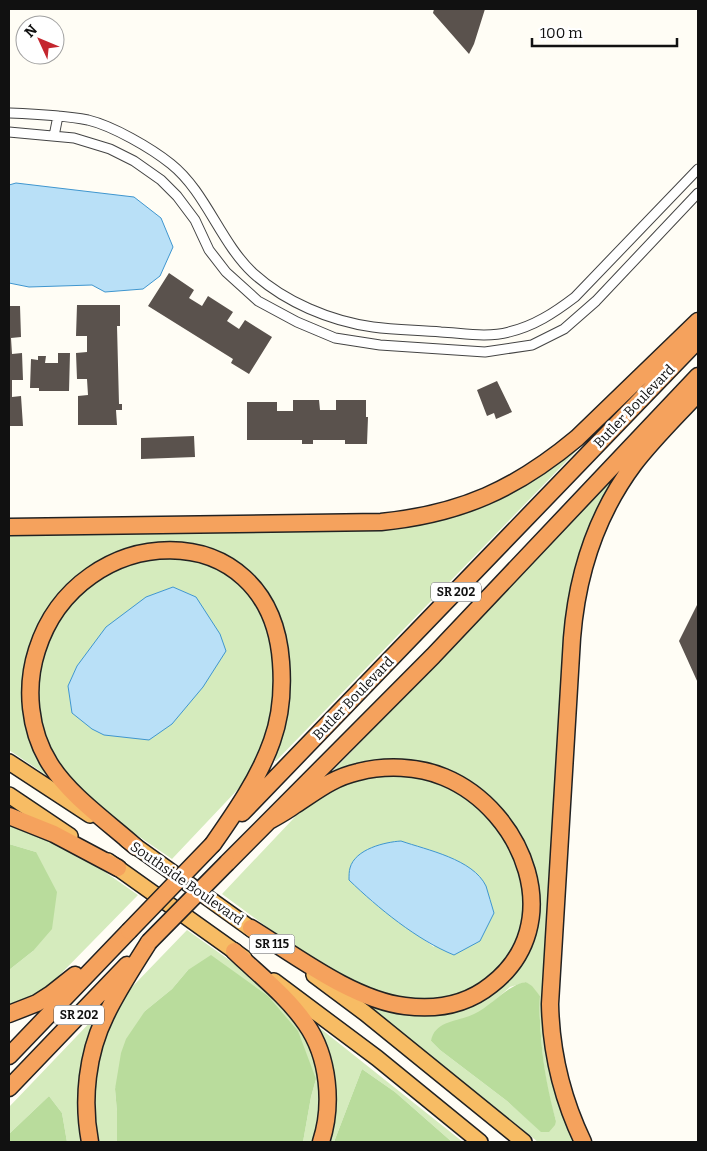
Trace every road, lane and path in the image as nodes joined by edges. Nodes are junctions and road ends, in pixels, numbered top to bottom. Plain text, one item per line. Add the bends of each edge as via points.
1 (9, 113) edge
2 (58, 116) junction
3 (9, 132) edge
4 (54, 136) junction
5 (698, 169) edge
6 (698, 193) edge
7 (698, 321) edge
8 (698, 340) edge
9 (698, 376) edge
10 (698, 393) edge
11 (9, 527) edge
12 (9, 762) edge
13 (9, 795) edge
14 (9, 816) edge
15 (269, 821) junction
16 (213, 844) junction
17 (136, 847) junction
18 (118, 868) junction
19 (251, 928) junction
20 (149, 942) junction
21 (234, 951) junction
22 (102, 959) junction
23 (9, 1014) edge
24 (9, 1056) edge
25 (9, 1088) edge
26 (90, 1142) edge
27 (321, 1142) edge
28 (480, 1142) edge
29 (524, 1142) edge
30 (583, 1142) edge

1 - 2 street
2 - 4 street
2 - 5 street via 89,120 123,134 173,165 199,195 225,239 253,272 281,294 308,307 341,320 372,327 481,335 507,333 532,325 575,297
3 - 4 street
4 - 6 street via 74,138 110,149 161,180 195,220 209,250 226,272 258,301 335,338 380,345 486,352 532,345 564,329 596,301
7 - 11 highway via 577,438 544,464 511,485 450,510 381,522
8 - 16 highway, Butler Boulevard / SR 202
9 - 15 highway, Butler Boulevard / SR 202 via 433,656
10 - 30 highway via 647,448 622,482 588,551 577,597 550,1004 556,1068
12 - 17 highway, Southside Boulevard / SR 115
13 - 18 highway, Southside Boulevard / SR 115
14 - 18 highway via 54,834
15 - 19 highway via 330,781 360,771 402,768 442,776 489,807 514,839 525,863 531,889 531,914 519,951 496,982 468,1000 432,1007 392,1004 361,994
15 - 20 highway, Butler Boulevard / SR 202, bridge
16 - 17 highway via 253,783 273,739 282,693 280,651 267,608 242,576 209,556 167,550 111,563 76,586 57,608 44,632 31,682 31,707 36,731 51,766 78,797
16 - 22 highway, Butler Boulevard / SR 202, bridge
17 - 19 highway, Southside Boulevard / SR 115
18 - 21 highway, Southside Boulevard / SR 115
19 - 29 highway, Southside Boulevard / SR 115 via 365,1013
20 - 25 highway, Butler Boulevard / SR 202
20 - 26 highway via 105,1017 92,1057 86,1094
21 - 27 highway via 297,1012 315,1041 327,1086
21 - 28 highway, Southside Boulevard / SR 115 via 377,1058
22 - 23 highway via 37,1003
22 - 24 highway, Butler Boulevard / SR 202

